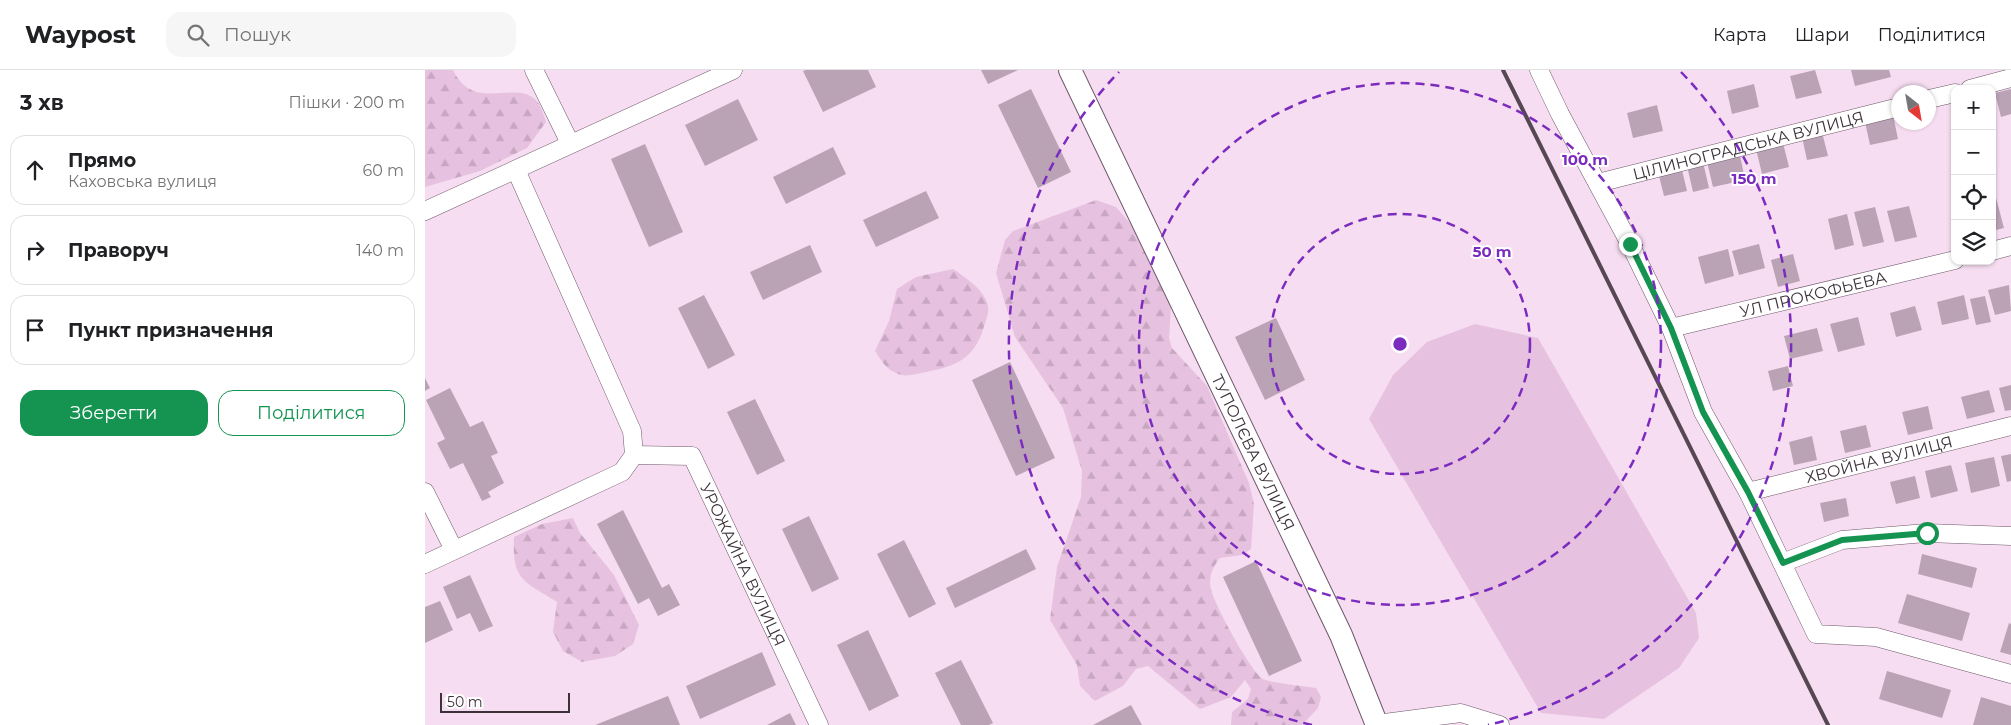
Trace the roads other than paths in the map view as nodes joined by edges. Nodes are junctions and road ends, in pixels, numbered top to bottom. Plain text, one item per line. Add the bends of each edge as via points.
1 (534, 70) edge
2 (733, 70) edge
3 (1070, 70) edge
4 (1539, 70) edge
5 (2011, 78) edge
6 (1985, 85) edge
7 (1951, 94) edge
8 (1936, 97) edge
9 (1891, 109) edge
10 (570, 143) junction
11 (516, 170) junction
12 (1597, 183) junction
13 (425, 210) edge
14 (2011, 246) edge
15 (1996, 250) edge
16 (1951, 261) edge
17 (1671, 328) junction
18 (2011, 426) edge
19 (634, 456) junction
20 (425, 492) edge
21 (1748, 492) junction
22 (2011, 536) edge
23 (454, 550) junction
24 (1783, 563) junction
25 (425, 564) edge
26 (2011, 674) edge
27 (1377, 724) edge
28 (819, 725) edge
29 (1500, 725) edge

1 - 10 street
2 - 10 street
3 - 27 main road, ТУПОЛЄВА ВУЛИЦЯ via 1341,635
4 - 12 street
5 - 6 street
7 - 8 street
9 - 12 street, ЦІЛИНОГРАДСЬКА ВУЛИЦЯ
10 - 11 street
11 - 13 street
11 - 19 street via 632,431
12 - 17 street
14 - 15 street
16 - 17 street, УЛ ПРОКОФЬЕВА
17 - 21 street via 1703,412
18 - 21 street, ХВОЙНА ВУЛИЦЯ
19 - 23 street via 621,472
19 - 28 street, УРОЖАЙНА ВУЛИЦЯ via 692,456
20 - 23 street
21 - 24 street
22 - 24 street via 1927,533 1842,540
23 - 25 street
24 - 26 street via 1816,634 1876,637
27 - 29 street, ТУПОЛЄВА ВУЛИЦЯ via 1461,713

